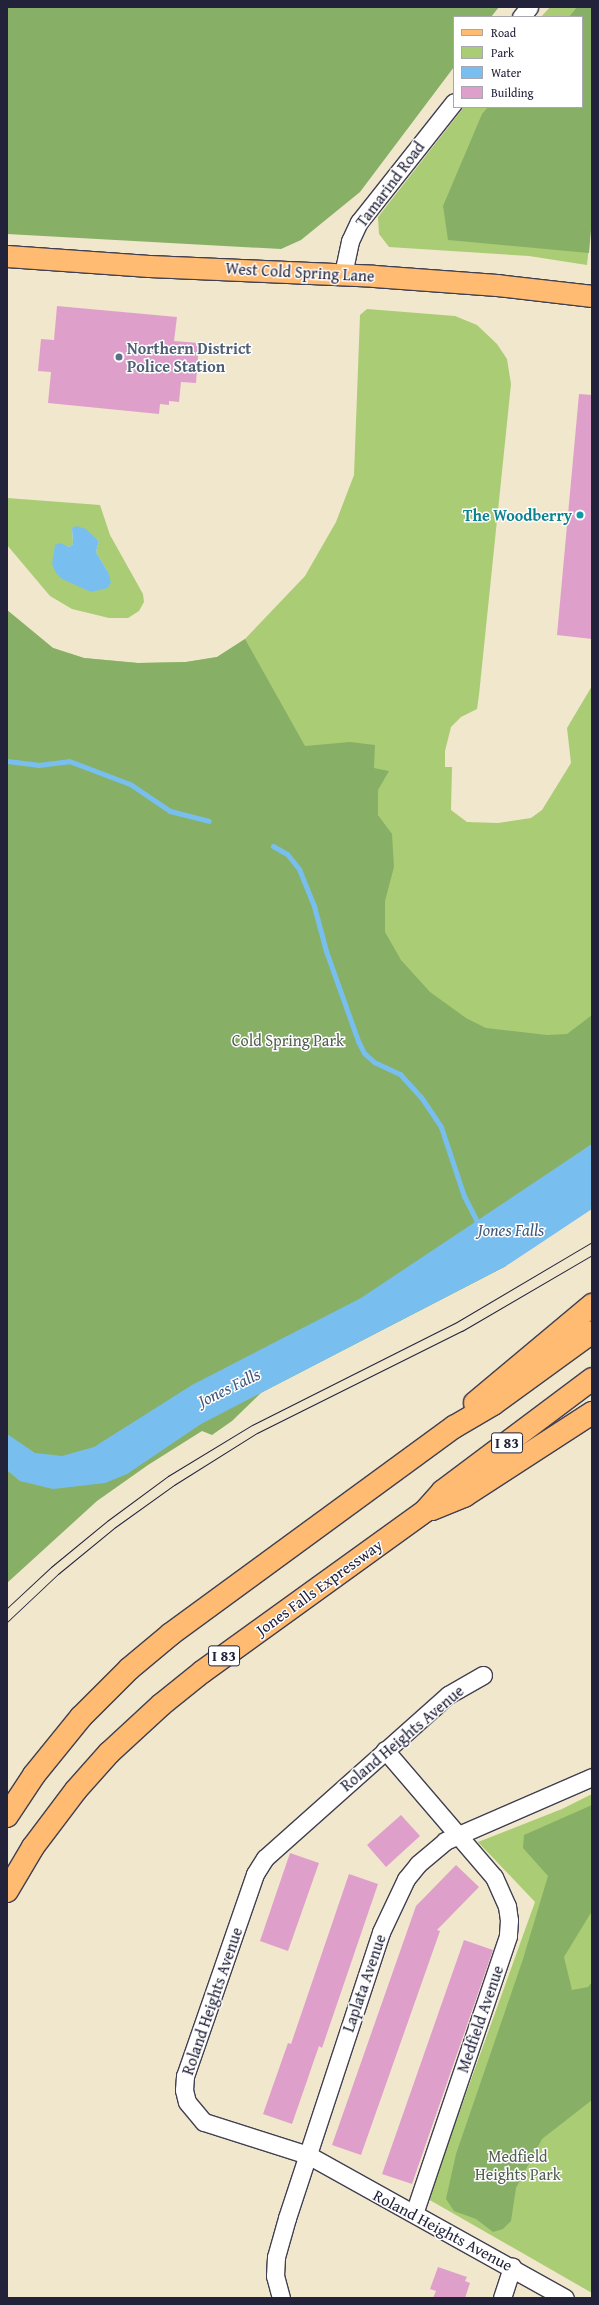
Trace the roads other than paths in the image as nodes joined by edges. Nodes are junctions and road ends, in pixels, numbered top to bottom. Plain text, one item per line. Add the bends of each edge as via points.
1 (529, 7) edge
2 (522, 16) edge
3 (453, 103) edge
4 (7, 256) edge
5 (343, 274) junction
6 (592, 296) edge
7 (592, 1305) edge
8 (592, 1332) edge
9 (592, 1379) edge
10 (592, 1413) edge
11 (454, 1427) junction
12 (425, 1511) junction
13 (483, 1675) dead end
14 (385, 1750) junction
15 (592, 1777) edge
16 (7, 1816) edge
17 (459, 1834) junction
18 (7, 1891) edge
19 (308, 2155) junction
20 (414, 2214) junction
21 (512, 2267) junction
22 (283, 2298) edge
23 (502, 2298) edge
24 (565, 2298) edge

1 - 2 street
3 - 5 street, Tamarind Road via 359,222 350,241
4 - 5 main road, West Cold Spring Lane via 149,266
5 - 6 main road, West Cold Spring Lane via 497,285
7 - 11 highway via 485,1393
8 - 11 highway, I 83 via 493,1404
9 - 12 highway, Jones Falls Expressway / I 83 via 443,1491
10 - 12 highway via 464,1496
11 - 16 highway, I 83 via 171,1634 129,1669 81,1717 34,1775
12 - 18 highway, Jones Falls Expressway / I 83 via 208,1667 161,1705 110,1753 76,1790 33,1847
13 - 14 street, Roland Heights Avenue via 448,1695
14 - 17 street, Medfield Avenue
14 - 19 street, Roland Heights Avenue via 265,1858 255,1874 185,2076 184,2090 187,2102 204,2122
15 - 17 street, Laplata Avenue
17 - 19 street, Laplata Avenue via 445,1841 418,1864 394,1900
17 - 20 street, Medfield Avenue via 497,1883 507,1906 508,1936
19 - 20 street, Roland Heights Avenue
19 - 22 street, Laplata Avenue via 276,2257 275,2276
20 - 21 street, Roland Heights Avenue
21 - 23 street
21 - 24 street, Roland Heights Avenue

